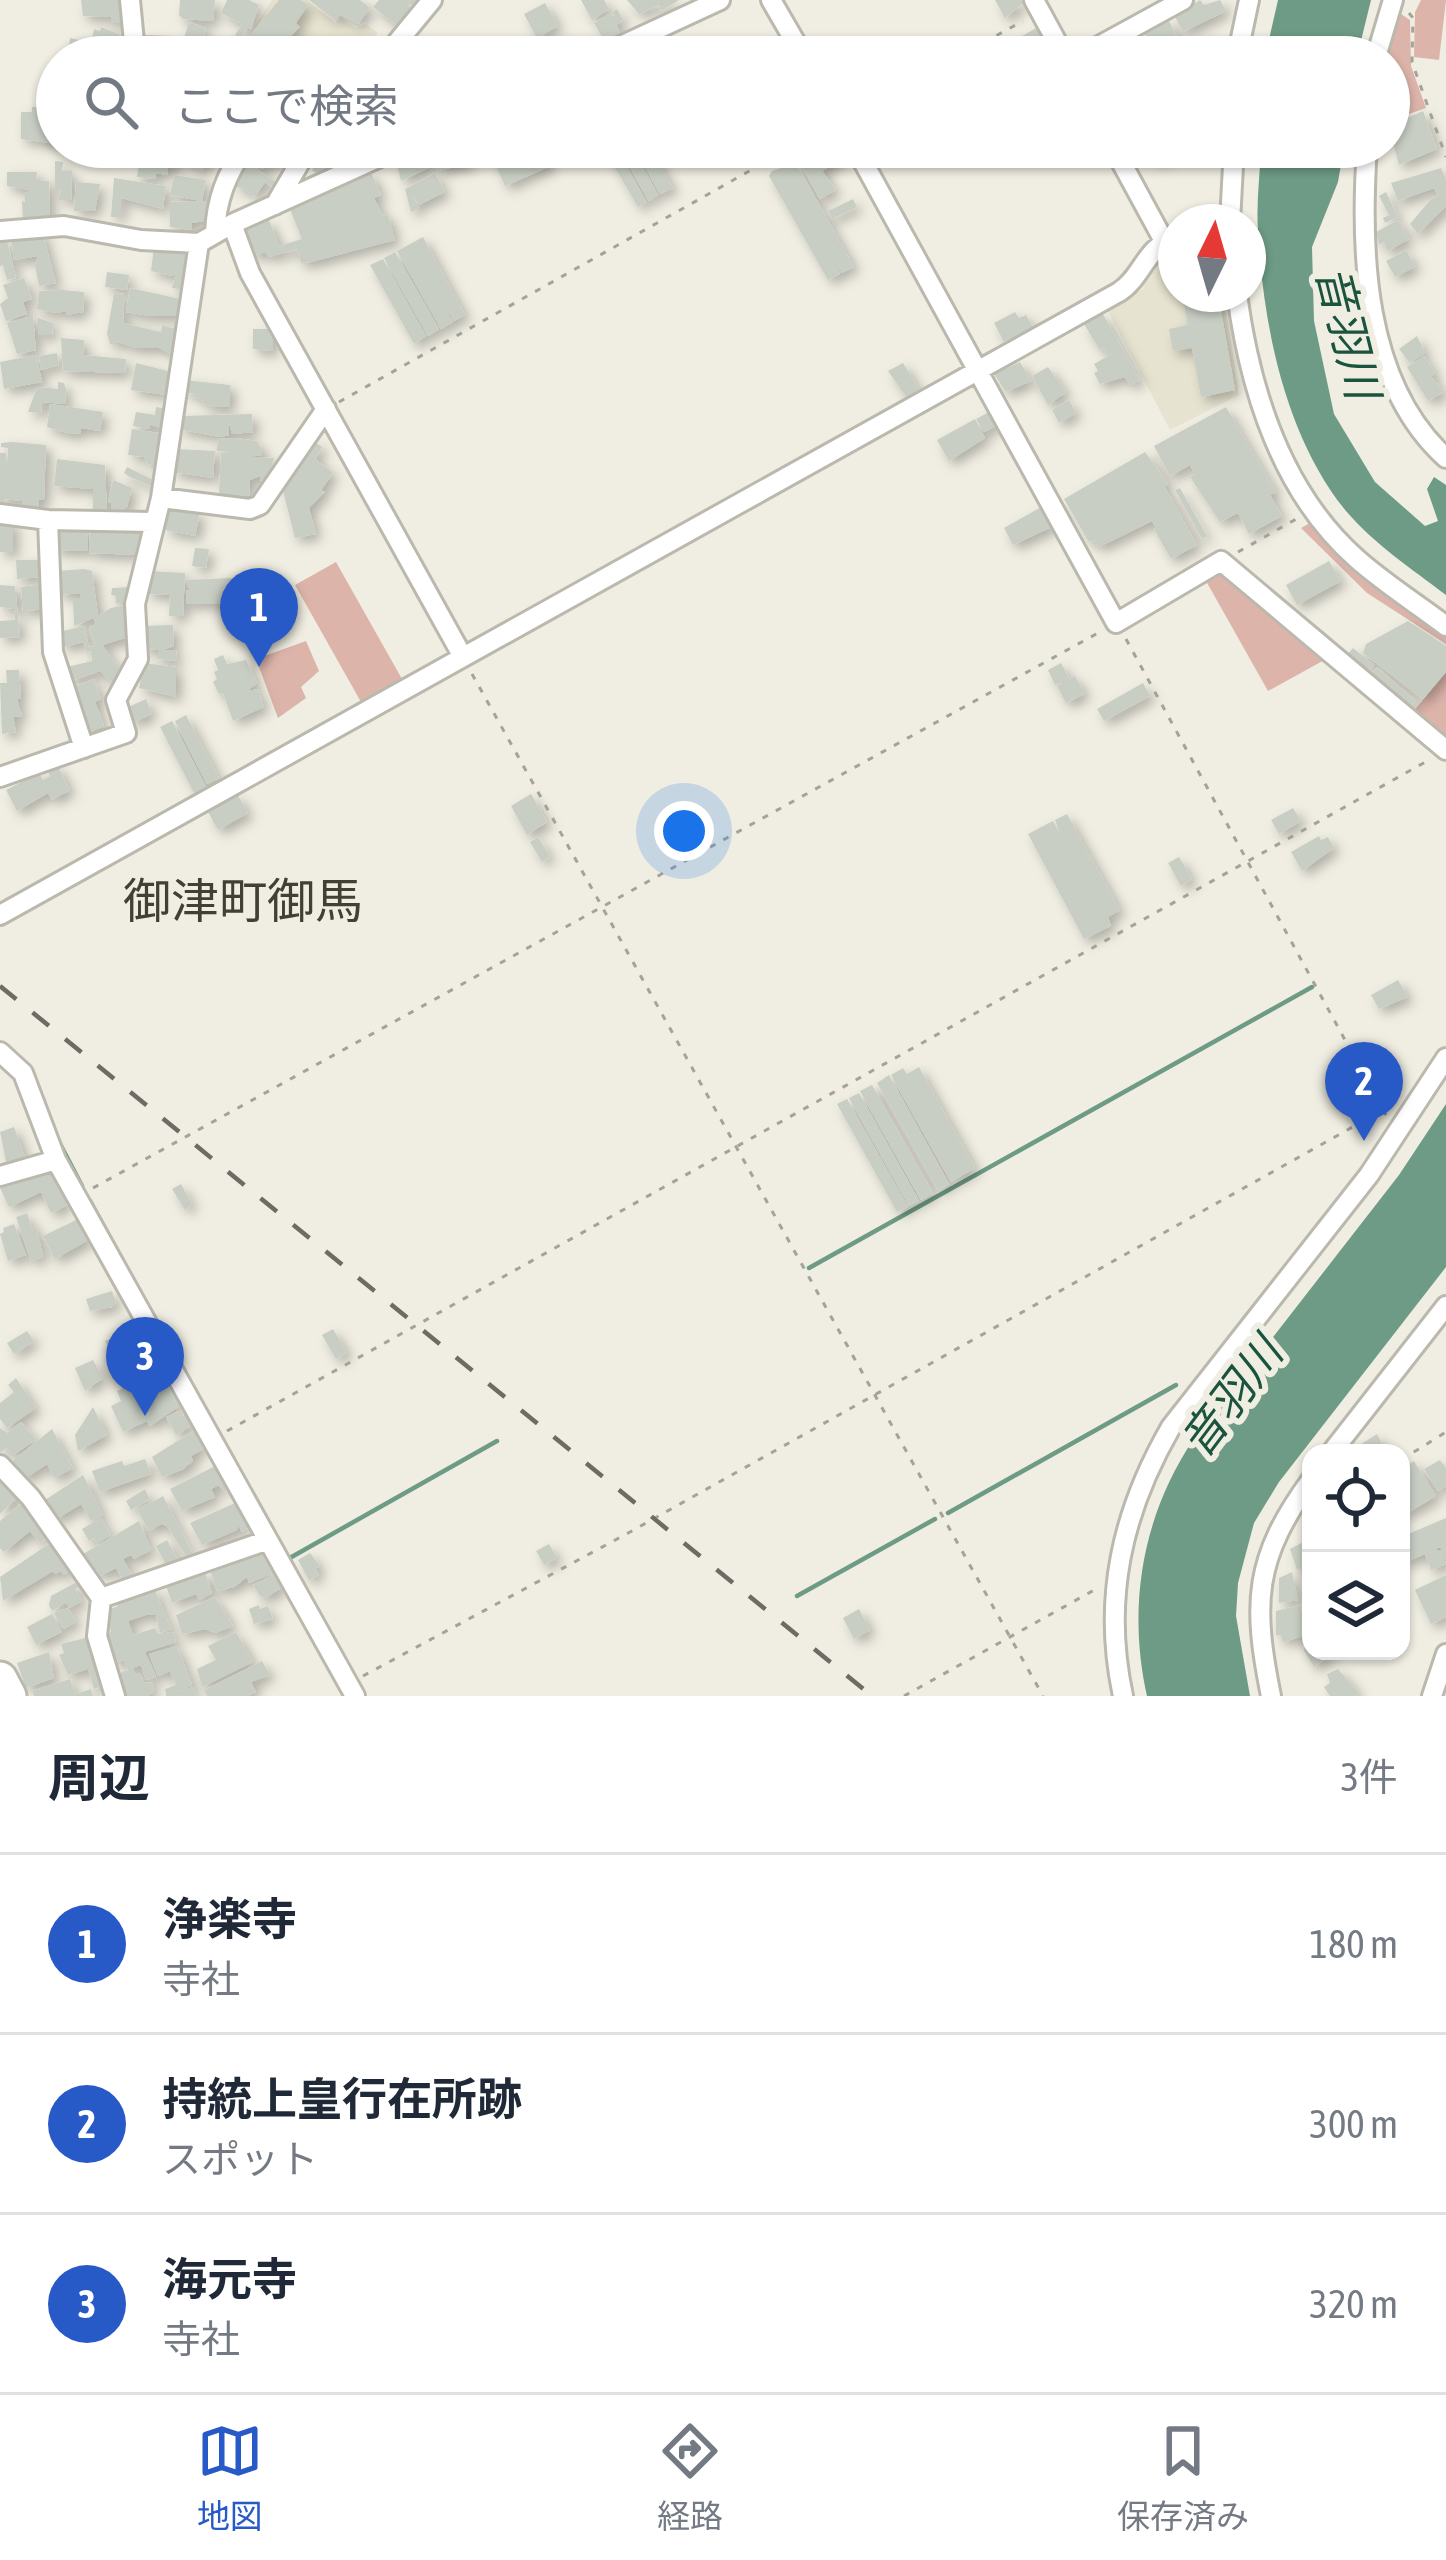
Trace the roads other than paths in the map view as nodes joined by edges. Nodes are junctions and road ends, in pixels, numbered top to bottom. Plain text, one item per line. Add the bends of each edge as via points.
1 (130, 0) edge
2 (432, 0) edge
3 (720, 0) edge
4 (772, 0) edge
5 (1183, 0) edge
6 (1249, 0) edge
7 (1392, 2) edge
8 (1037, 6) edge
9 (133, 36) edge
10 (402, 36) edge
11 (642, 36) edge
12 (792, 36) edge
13 (1053, 36) edge
14 (1117, 36) edge
15 (1241, 36) edge
16 (1382, 36) edge
17 (231, 168) edge
18 (296, 168) edge
19 (356, 168) edge
20 (867, 168) edge
21 (1126, 168) edge
22 (1233, 168) edge
23 (1367, 168) edge
24 (1231, 204) edge
25 (275, 205) junction
26 (1158, 220) edge
27 (0, 231) edge
28 (215, 233) junction
29 (1158, 250) edge
30 (1241, 312) edge
31 (978, 371) junction
32 (326, 410) junction
33 (1444, 453) edge
34 (161, 498) junction
35 (0, 514) edge
36 (48, 520) junction
37 (152, 522) junction
38 (1446, 626) edge
39 (463, 657) junction
40 (84, 748) junction
41 (1446, 750) edge
42 (0, 777) edge
43 (0, 915) edge
44 (0, 1052) edge
45 (1446, 1058) edge
46 (56, 1160) junction
47 (0, 1176) edge
48 (1446, 1306) edge
49 (1338, 1444) edge
50 (0, 1465) edge
51 (1302, 1494) edge
52 (268, 1540) junction
53 (101, 1598) junction
54 (1446, 1654) edge
55 (0, 1678) edge
56 (352, 1690) edge
57 (9, 1696) edge
58 (115, 1696) edge
59 (1123, 1696) edge
60 (1271, 1696) edge
61 (1432, 1696) edge

1 - 9 street
2 - 10 street
3 - 11 street
4 - 12 street
5 - 14 street
6 - 15 street
7 - 16 street
8 - 13 street
17 - 28 street
18 - 25 street
19 - 25 street
20 - 31 street
21 - 26 street
22 - 24 street
23 - 33 street via 1366,247 1380,337 1403,405
25 - 28 street
27 - 28 street via 64,226 141,240
28 - 32 street via 250,273
28 - 34 street
29 - 31 street via 1133,284
30 - 38 street via 1261,407 1312,510 1357,559
31 - 39 street
31 - 41 street via 1116,623 1221,562
32 - 34 street via 260,505
32 - 39 street
34 - 37 street
35 - 36 street
36 - 37 street
36 - 40 street via 53,652
37 - 40 street via 135,604 138,659 116,700 126,733
39 - 43 street
40 - 42 street
44 - 46 street via 22,1072
45 - 59 street via 1395,1139 1171,1427 1134,1502 1115,1578
46 - 47 street
46 - 52 street
48 - 49 street
50 - 53 street
51 - 60 street via 1274,1538 1261,1586 1259,1632
52 - 53 street
52 - 56 street
53 - 58 street via 97,1636
54 - 61 street
55 - 57 highway

